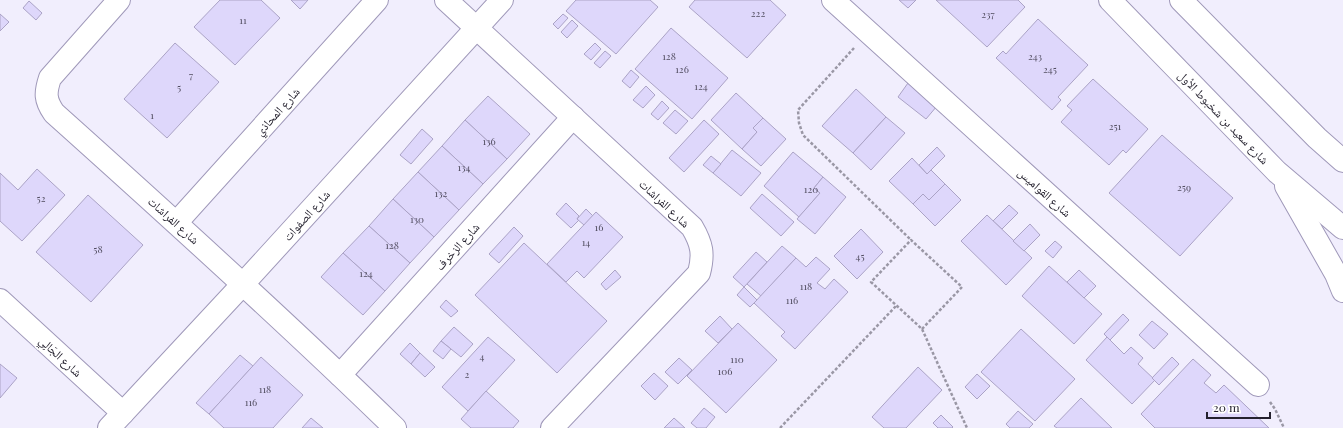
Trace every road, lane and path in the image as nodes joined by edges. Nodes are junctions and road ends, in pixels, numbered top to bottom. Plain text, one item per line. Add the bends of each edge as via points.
1 (120, 0) edge
2 (377, 0) edge
3 (446, 0) edge
4 (502, 0) edge
5 (833, 0) edge
6 (1110, 0) edge
7 (1182, 0) edge
8 (476, 28) junction
9 (868, 32) junction
10 (573, 117) junction
11 (1317, 138) junction
12 (1343, 152) edge
13 (1343, 161) edge
14 (1277, 172) junction
15 (177, 222) junction
16 (1343, 228) edge
17 (911, 240) junction
18 (243, 284) junction
19 (1343, 291) edge
20 (0, 300) edge
21 (896, 306) junction
22 (922, 329) junction
23 (340, 375) junction
24 (1258, 385) joint
25 (116, 420) edge
26 (395, 428) edge
27 (552, 428) edge
28 (780, 428) edge
29 (967, 428) edge
30 (1284, 428) edge

1 - 15 street, شارع الفراشات via 50,78 46,87 48,105
2 - 15 street, شارع المحاذي
3 - 8 street, شارع الفراشات
4 - 8 street, شارع الصفوات
5 - 9 street, شارع القواميس
6 - 14 street, شارع سعيد بن شخبوط الأول
7 - 11 street
8 - 10 street, شارع الفراشات
8 - 18 street, شارع الصفوات
9 - 17 path via 798,110 799,123 803,135
9 - 24 street, شارع القواميس
10 - 23 street, شارع الزخرف
10 - 27 street, شارع الفراشات via 692,227 702,249 702,261 699,272
11 - 12 street
11 - 13 street
14 - 16 street, شارع سعيد بن شخبوط الأول
14 - 19 street via 1336,274
15 - 18 street, شارع الفراشات
17 - 21 path via 871,282
17 - 22 path via 962,286
18 - 23 street, شارع الفراشات
18 - 25 street, شارع الصفوات
20 - 25 street, شارع الجَالِي
21 - 22 path
21 - 28 path
22 - 29 path
23 - 26 street, شارع الفراشات
24 - 30 path via 1275,409

